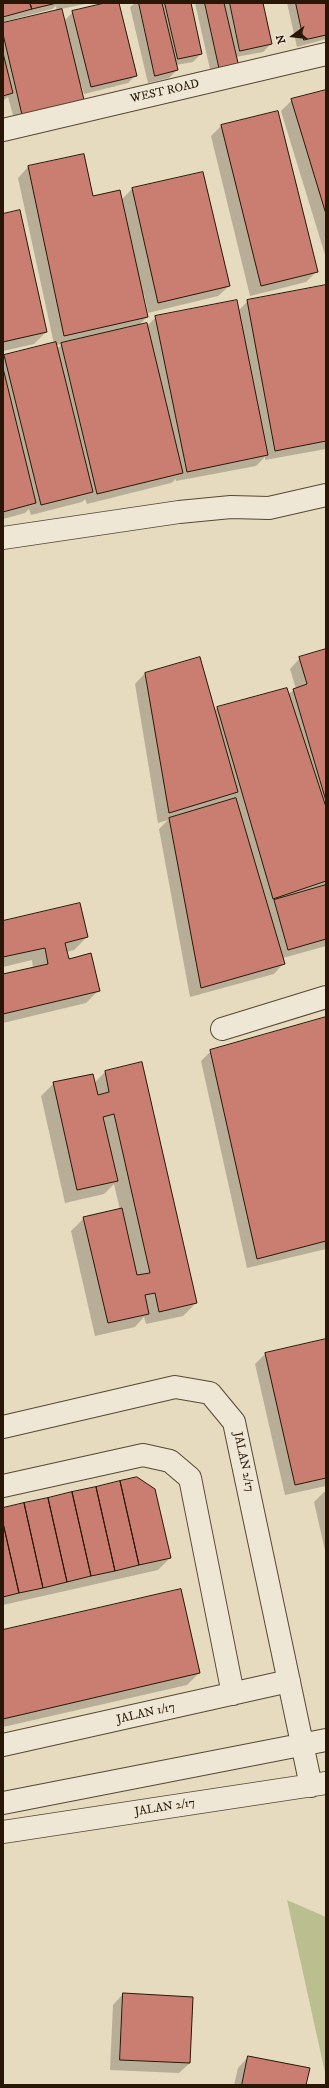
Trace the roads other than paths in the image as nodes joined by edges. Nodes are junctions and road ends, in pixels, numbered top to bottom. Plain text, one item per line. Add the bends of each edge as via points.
1 (326, 54) edge
2 (3, 130) edge
3 (326, 494) edge
4 (3, 538) edge
5 (326, 997) edge
6 (222, 1029) dead end
7 (3, 1427) edge
8 (3, 1486) edge
9 (289, 1681) junction
10 (233, 1694) junction
11 (326, 1740) edge
12 (3, 1745) edge
13 (302, 1746) junction
14 (319, 1784) edge
15 (3, 1803) edge
16 (3, 1832) edge

1 - 2 street, WEST ROAD
3 - 4 street via 269,508 231,507 179,512
5 - 6 street
7 - 9 street, JALAN 2/17 via 175,1387 210,1393 234,1422
8 - 10 street via 144,1455 170,1461 190,1478
9 - 10 street, JALAN 1/17
9 - 13 street, JALAN 2/17
10 - 12 street, JALAN 1/17
11 - 13 street
13 - 14 street, JALAN 2/17
13 - 15 street
14 - 16 street, JALAN 2/17

